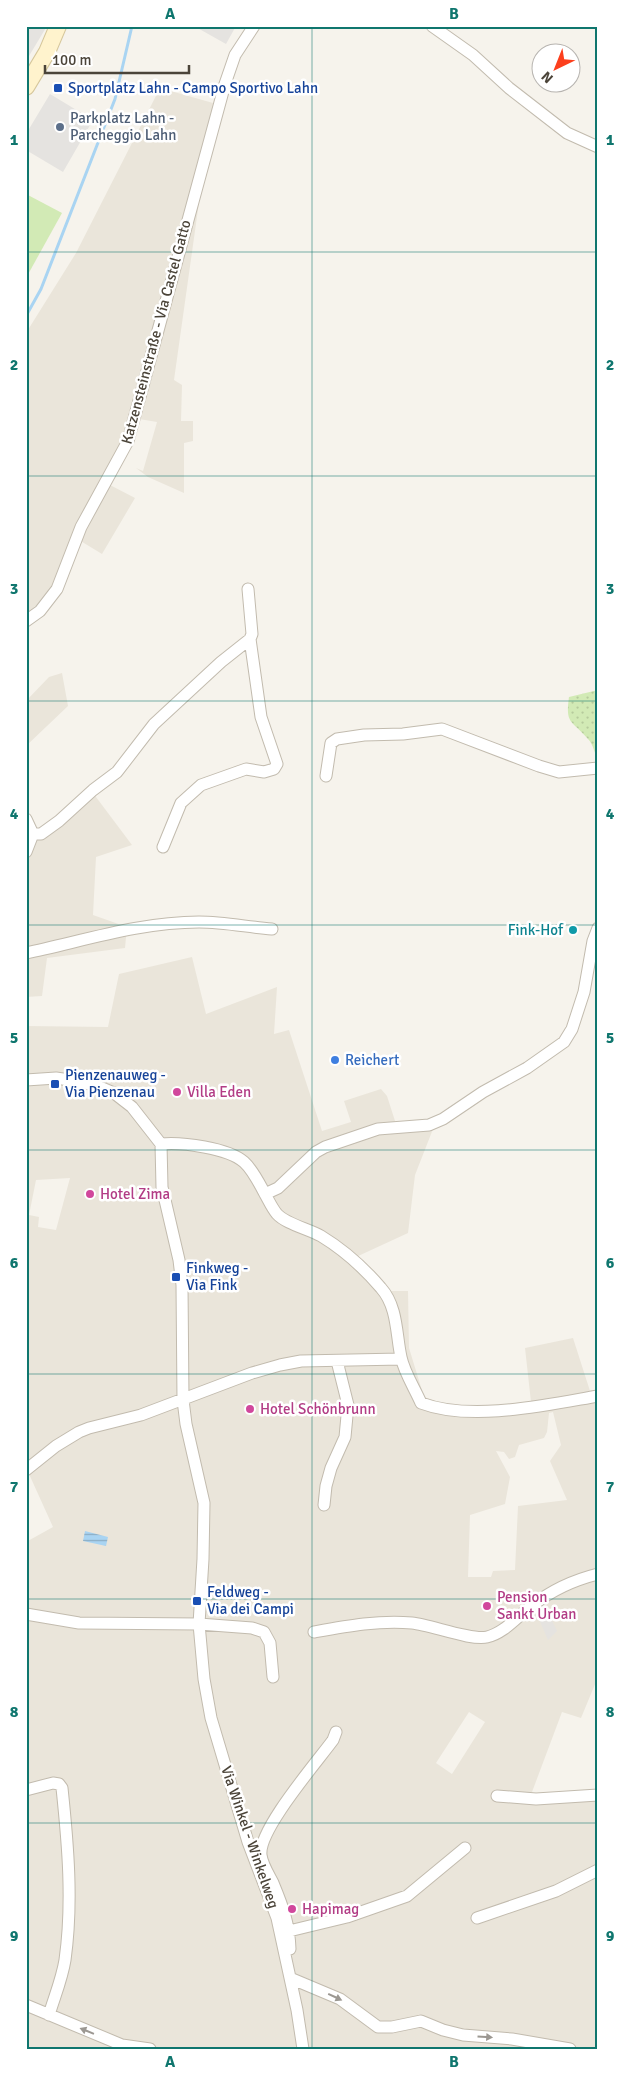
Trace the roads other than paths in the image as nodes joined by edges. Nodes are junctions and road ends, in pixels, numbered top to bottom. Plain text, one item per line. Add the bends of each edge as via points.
1 (58, 26) edge
2 (254, 26) edge
3 (432, 26) edge
4 (30, 81) edge
5 (598, 147) edge
6 (248, 589) dead end
7 (26, 621) edge
8 (250, 639) junction
9 (598, 768) edge
10 (326, 776) dead end
11 (26, 819) edge
12 (33, 834) junction
13 (163, 846) dead end
14 (26, 852) edge
15 (598, 928) edge
16 (272, 929) dead end
17 (26, 953) edge
18 (26, 1080) edge
19 (161, 1144) junction
20 (265, 1194) junction
21 (401, 1359) junction
22 (337, 1361) junction
23 (598, 1396) edge
24 (183, 1400) junction
25 (26, 1470) edge
26 (324, 1505) dead end
27 (598, 1574) edge
28 (26, 1614) edge
29 (199, 1624) junction
30 (314, 1632) dead end
31 (273, 1677) dead end
32 (336, 1732) dead end
33 (26, 1790) edge
34 (598, 1795) edge
35 (497, 1796) dead end
36 (465, 1848) dead end
37 (598, 1870) edge
38 (477, 1918) dead end
39 (289, 1931) junction
40 (289, 1972) junction
41 (26, 2005) edge
42 (49, 2016) junction
43 (150, 2049) edge
44 (303, 2049) edge
45 (570, 2049) edge

1 - 4 main road
2 - 7 street, Katzensteinstraße - Via Castel Gatto via 235,55 225,84 128,440 81,526 57,589 40,611
3 - 5 street via 567,133
6 - 8 street
8 - 12 street via 154,724 117,772 41,834
8 - 13 street via 261,717 277,764 274,769 264,772 246,769 201,785 181,803
9 - 10 street via 559,772 442,729 337,739 331,743
11 - 12 street
12 - 14 street
15 - 20 street via 584,992 572,1029 564,1042 443,1119 429,1125 378,1129 325,1147 278,1188
16 - 17 street via 212,922 149,926
18 - 19 street via 76,1080 114,1093 132,1107
19 - 20 street via 173,1143 235,1156 245,1163
19 - 24 street, Via Winkel - Winkelweg via 162,1187 182,1285
20 - 21 street via 277,1215 337,1247 357,1262 383,1290 398,1332
21 - 22 street
21 - 23 street via 421,1403 431,1406 464,1411 525,1409
22 - 24 street via 280,1365
22 - 26 street via 348,1405 345,1437 331,1468
24 - 25 street via 79,1432
24 - 29 street, Via Winkel - Winkelweg via 204,1503
27 - 30 street via 546,1595 502,1630 486,1638 413,1623 379,1622
28 - 29 street via 79,1623
29 - 31 street via 252,1628 264,1632 270,1644
29 - 40 street, Via Winkel - Winkelweg via 211,1718 248,1842 277,1918
32 - 39 street via 334,1740 272,1823 263,1841 261,1856 285,1912
33 - 42 street via 59,1784 67,1836 70,1914 64,1962
34 - 35 street via 536,1799
36 - 39 street via 408,1896 347,1917
37 - 38 street via 556,1891
39 - 40 street
40 - 44 street, Via Winkel - Winkelweg
40 -> 45 street via 340,1998 378,2027 421,2021 463,2035
41 - 42 street
43 -> 42 street via 122,2045

